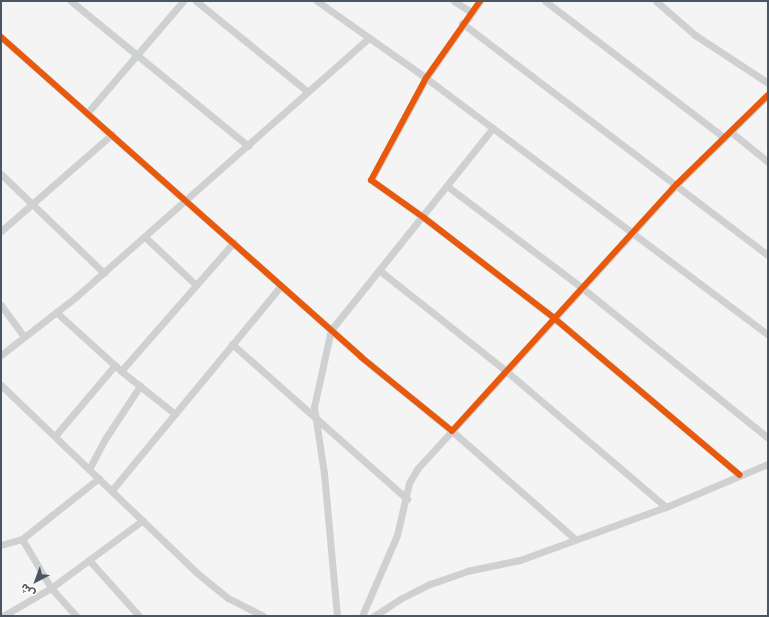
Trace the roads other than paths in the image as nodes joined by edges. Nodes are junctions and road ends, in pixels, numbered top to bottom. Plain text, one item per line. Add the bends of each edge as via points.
1 (71, 1) edge
2 (184, 1) edge
3 (196, 1) edge
4 (454, 1) edge
5 (480, 1) edge
6 (545, 1) edge
7 (320, 2) edge
8 (658, 2) edge
9 (471, 12) junction
10 (462, 23) junction
11 (1, 37) edge
12 (367, 39) junction
13 (139, 55) junction
14 (426, 78) junction
15 (768, 83) edge
16 (308, 92) junction
17 (768, 94) edge
18 (88, 112) junction
19 (493, 128) junction
20 (112, 134) junction
21 (728, 135) junction
22 (248, 146) junction
23 (768, 162) edge
24 (1, 174) edge
25 (676, 184) junction
26 (447, 186) junction
27 (187, 200) junction
28 (34, 205) junction
29 (423, 217) junction
30 (1, 231) edge
31 (630, 234) junction
32 (145, 237) junction
33 (234, 242) junction
34 (768, 255) edge
35 (379, 270) junction
36 (104, 273) junction
37 (196, 286) junction
38 (281, 286) junction
39 (581, 288) junction
40 (1, 305) edge
41 (56, 312) junction
42 (554, 318) junction
43 (331, 330) junction
44 (768, 335) edge
45 (24, 337) junction
46 (232, 344) junction
47 (1, 354) edge
48 (114, 365) junction
49 (121, 371) junction
50 (506, 371) junction
51 (1, 385) edge
52 (140, 386) junction
53 (175, 414) junction
54 (314, 418) junction
55 (452, 431) junction
56 (55, 436) junction
57 (768, 438) edge
58 (768, 464) edge
59 (89, 469) junction
60 (740, 475) junction
61 (99, 478) junction
62 (112, 490) junction
63 (407, 499) junction
64 (666, 507) junction
65 (143, 520) junction
66 (22, 539) junction
67 (575, 539) junction
68 (1, 545) edge
69 (89, 560) junction
70 (51, 588) junction
71 (3, 616) edge
72 (76, 616) edge
73 (139, 616) edge
74 (263, 616) edge
75 (337, 616) edge
76 (362, 616) edge
77 (374, 616) edge

1 - 13 street
2 - 13 street
3 - 16 street
4 - 9 street
5 - 9 street
6 - 21 street
7 - 12 street
8 - 15 street via 695,35
9 - 10 street
10 - 14 street
10 - 25 street
11 - 18 street
12 - 14 street
12 - 16 street
13 - 18 street
13 - 22 street
14 - 19 street
14 - 29 street via 371,180
16 - 22 street
17 - 21 street
18 - 20 street
19 - 26 street
19 - 31 street
20 - 27 street
20 - 28 street
21 - 23 street
21 - 25 street
22 - 27 street
24 - 28 street
25 - 31 street
25 - 34 street
26 - 29 street
26 - 39 street
27 - 32 street
27 - 33 street
28 - 30 street
28 - 36 street
29 - 35 street
29 - 42 street
31 - 39 street
31 - 44 street
32 - 36 street
32 - 37 street
33 - 37 street
33 - 38 street
35 - 43 street
35 - 50 street
36 - 41 street
37 - 49 street
38 - 43 street
38 - 46 street
39 - 42 street
39 - 57 street
40 - 45 street
41 - 45 street
41 - 48 street
42 - 50 street
42 - 60 street
43 - 54 street via 316,392
43 - 55 street
45 - 47 street
46 - 53 street
46 - 54 street
48 - 49 street
48 - 56 street
49 - 52 street
50 - 55 street
50 - 64 street
51 - 56 street
52 - 53 street
52 - 59 street via 105,439
53 - 62 street
54 - 63 street
54 - 75 street via 324,473
55 - 63 street via 417,469 409,483
55 - 67 street
56 - 59 street
58 - 60 street
59 - 61 street
60 - 64 street
61 - 62 street
61 - 66 street
62 - 65 street
63 - 76 street via 397,535
64 - 67 street
65 - 69 street
65 - 74 street via 197,573 228,598
66 - 68 street
66 - 70 street
67 - 77 street via 520,560 467,572 430,584
69 - 70 street
69 - 73 street
70 - 71 street
70 - 72 street

